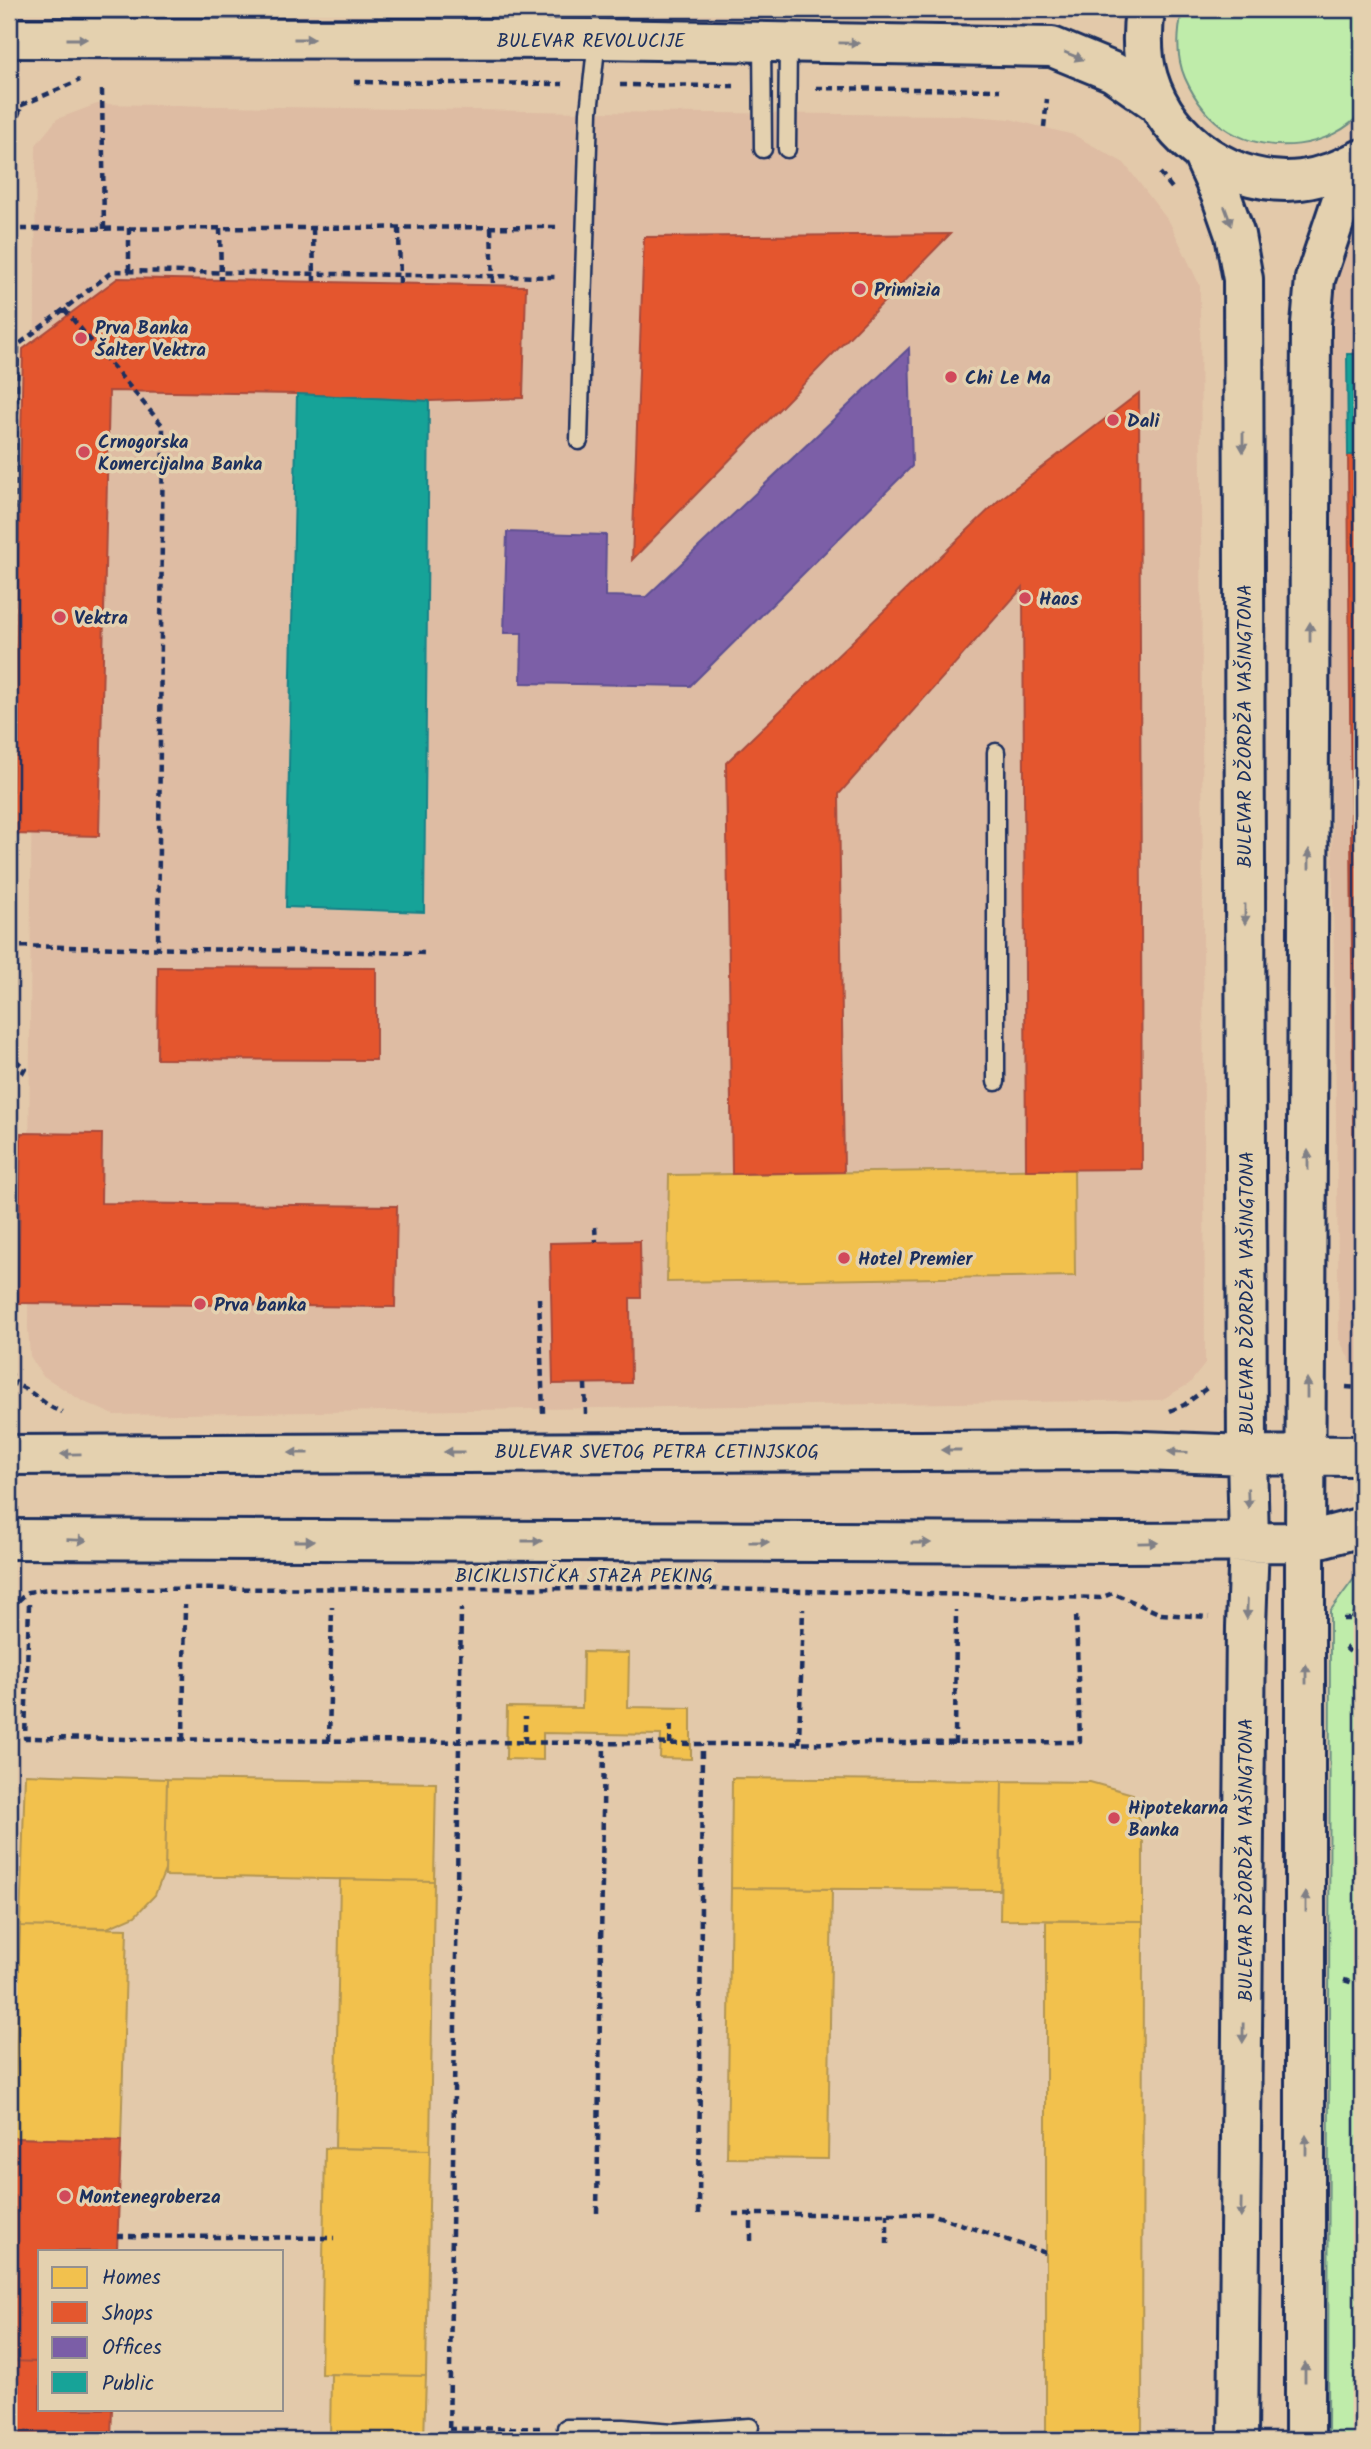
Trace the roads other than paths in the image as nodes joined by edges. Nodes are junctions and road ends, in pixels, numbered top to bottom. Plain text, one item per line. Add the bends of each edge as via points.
1 (1145, 9) edge
2 (9, 38) edge
3 (597, 39) junction
4 (775, 42) junction
5 (1159, 104) junction
6 (763, 149) dead end
7 (787, 149) dead end
8 (1202, 153) junction
9 (1362, 161) edge
10 (579, 441) dead end
11 (996, 752) dead end
12 (996, 1083) dead end
13 (9, 1455) edge
14 (1247, 1455) junction
15 (1306, 1456) junction
16 (1362, 1456) edge
17 (1362, 1527) edge
18 (9, 1539) edge
19 (1249, 1541) junction
20 (1305, 1542) junction
21 (750, 2427) dead end
22 (566, 2428) road end
23 (622, 2434) edge
24 (672, 2436) edge
25 (1238, 2440) edge
26 (1305, 2440) edge

1 - 5 main road via 1143,54
2 -> 3 main road, BULEVAR REVOLUCIJE
3 - 4 main road, BULEVAR REVOLUCIJE
3 - 10 lane
4 -> 5 main road, BULEVAR REVOLUCIJE via 1052,47 1113,72
4 - 6 lane via 762,87
4 - 7 lane via 787,87
5 - 8 main road via 1177,131
8 - 9 main road via 1232,170 1265,179 1300,180
8 -> 14 main road, BULEVAR DŽORDŽA VAŠINGTONA via 1235,235 1243,279
15 -> 9 main road via 1311,324 1315,279 1342,199
11 - 12 lane
14 -> 13 main road, BULEVAR SVETOG PETRA CETINJSKOG via 1117,1450
14 - 15 main road, BULEVAR SVETOG PETRA CETINJSKOG
14 -> 19 main road, BULEVAR DŽORDŽA VAŠINGTONA
15 - 16 main road, BULEVAR SVETOG PETRA CETINJSKOG
15 - 20 main road
17 - 20 main road
18 -> 19 main road
19 - 20 main road
19 -> 25 main road, BULEVAR DŽORDŽA VAŠINGTONA
26 -> 20 main road
21 - 24 lane
22 - 23 lane
23 - 24 lane

